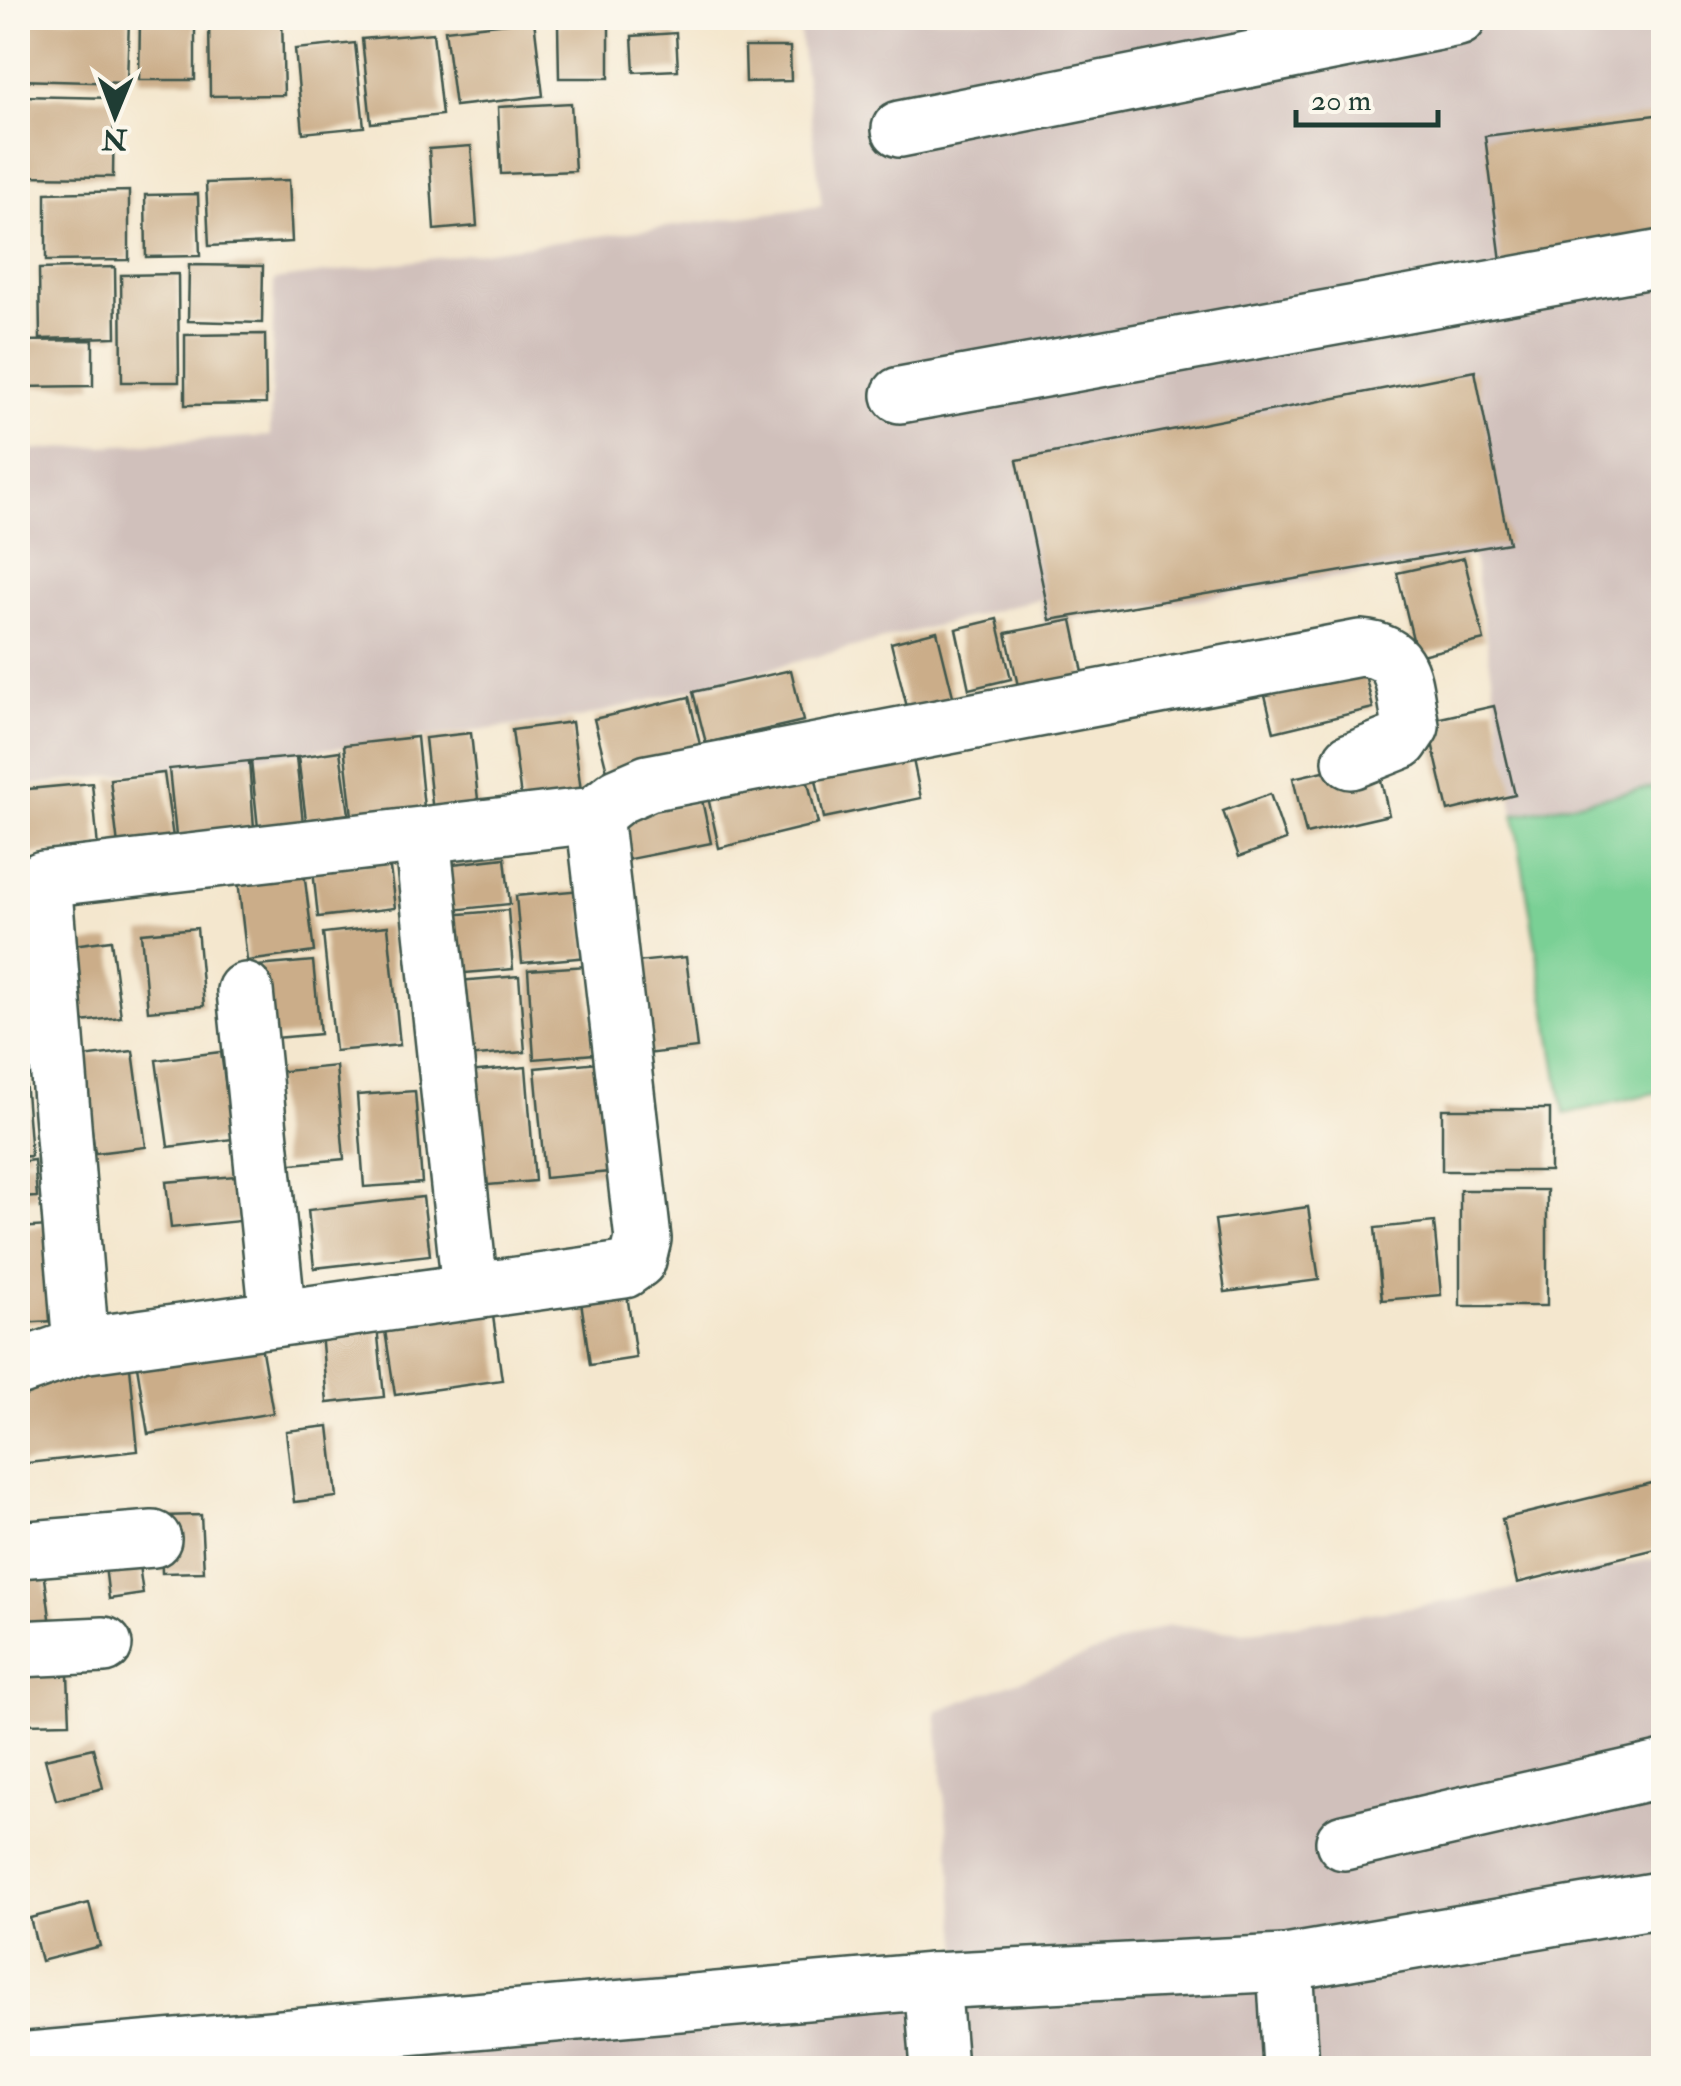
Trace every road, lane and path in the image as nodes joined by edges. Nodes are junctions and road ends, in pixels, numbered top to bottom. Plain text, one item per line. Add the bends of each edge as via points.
1 (1458, 18) edge
2 (900, 129) dead end
3 (1662, 258) edge
4 (900, 395) dead end
5 (1351, 761) dead end
6 (594, 815) junction
7 (422, 837) junction
8 (30, 879) edge
9 (245, 991) dead end
10 (470, 1289) junction
11 (278, 1318) junction
12 (81, 1346) junction
13 (18, 1368) edge
14 (153, 1539) dead end
15 (18, 1550) edge
16 (104, 1644) dead end
17 (18, 1648) edge
18 (1664, 1769) edge
19 (1344, 1842) dead end
20 (1664, 1898) edge
21 (1285, 1963) junction
22 (932, 1981) junction
23 (18, 2062) edge
24 (939, 2068) edge
25 (1291, 2068) edge

1 - 2 street
3 - 4 street
5 - 6 street via 1401,741 1411,726 1397,662 1382,650 1360,648 648,783
6 - 7 street
6 - 10 street via 643,1240 638,1260 624,1270
7 - 8 street
7 - 10 street
8 - 12 street
9 - 11 street
10 - 11 street
11 - 12 street
12 - 13 street
14 - 15 street
16 - 17 street
18 - 19 street
20 - 21 street
21 - 22 street
21 - 25 street
22 - 23 street
22 - 24 street

